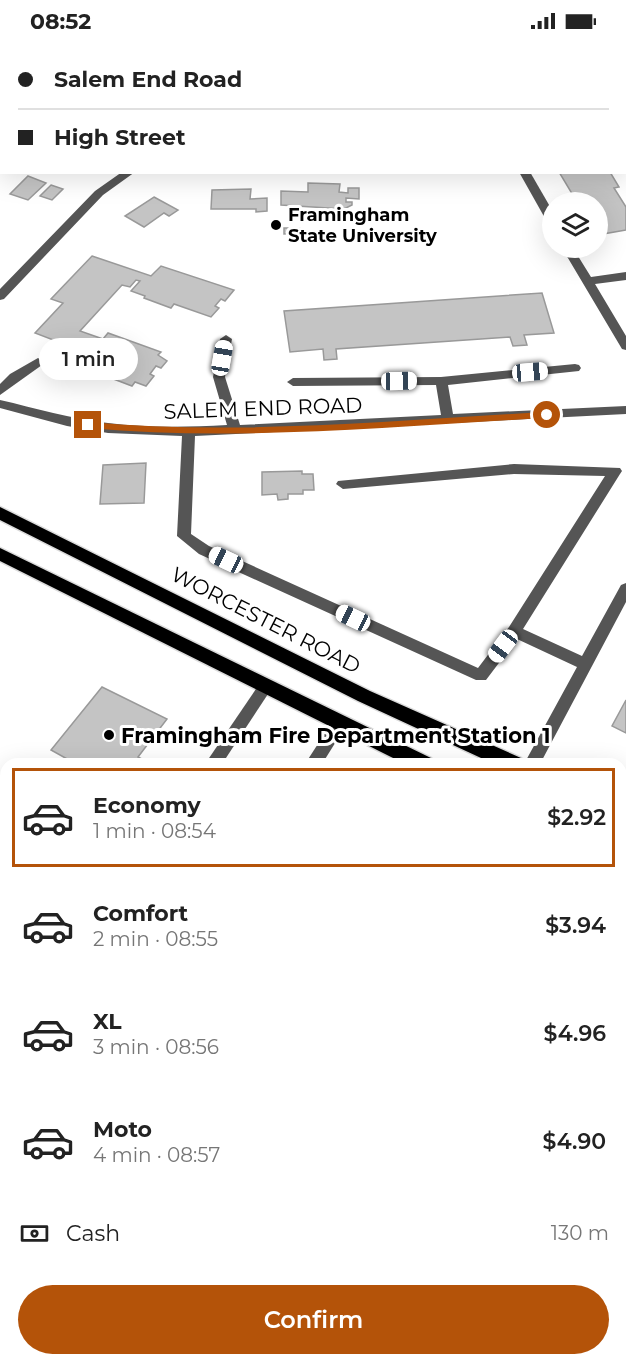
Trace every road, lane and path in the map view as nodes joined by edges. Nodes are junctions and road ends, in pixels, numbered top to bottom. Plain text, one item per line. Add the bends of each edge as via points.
1 (127, 174) edge
2 (525, 174) edge
3 (542, 203) edge
4 (574, 258) edge
5 (626, 276) edge
6 (588, 281) junction
7 (0, 296) edge
8 (226, 339) dead end
9 (626, 346) edge
10 (38, 362) dead end
11 (575, 368) dead end
12 (441, 381) junction
13 (293, 382) dead end
14 (0, 391) edge
15 (0, 404) edge
16 (626, 410) edge
17 (448, 420) junction
18 (235, 431) junction
19 (189, 432) junction
20 (343, 484) dead end
21 (0, 506) edge
22 (0, 513) edge
23 (48, 537) junction
24 (0, 554) edge
25 (0, 566) edge
26 (626, 589) edge
27 (114, 611) junction
28 (514, 631) junction
29 (585, 664) junction
30 (265, 687) junction
31 (339, 724) junction
32 (217, 758) edge
33 (317, 758) edge
34 (411, 758) edge
35 (501, 758) edge
36 (535, 758) edge

1 - 7 street via 99,193
2 - 3 street
4 - 6 street
5 - 6 street
6 - 9 street
8 - 18 street via 219,377
10 - 14 street
11 - 12 street
12 - 13 street
12 - 17 street
15 - 19 street, SALEM END ROAD via 108,428
16 - 17 street, SALEM END ROAD
17 - 18 street, SALEM END ROAD
18 - 19 street, SALEM END ROAD
19 - 28 street via 184,536 204,550 481,676
20 - 28 street via 514,469 615,471
21 - 23 highway
22 - 23 highway, WORCESTER ROAD
23 - 35 highway, WORCESTER ROAD via 364,696
24 - 27 highway
25 - 27 highway
26 - 29 street
27 - 30 highway
28 - 29 street
29 - 36 street
30 - 31 highway
30 - 32 street
31 - 33 street
31 - 34 highway

